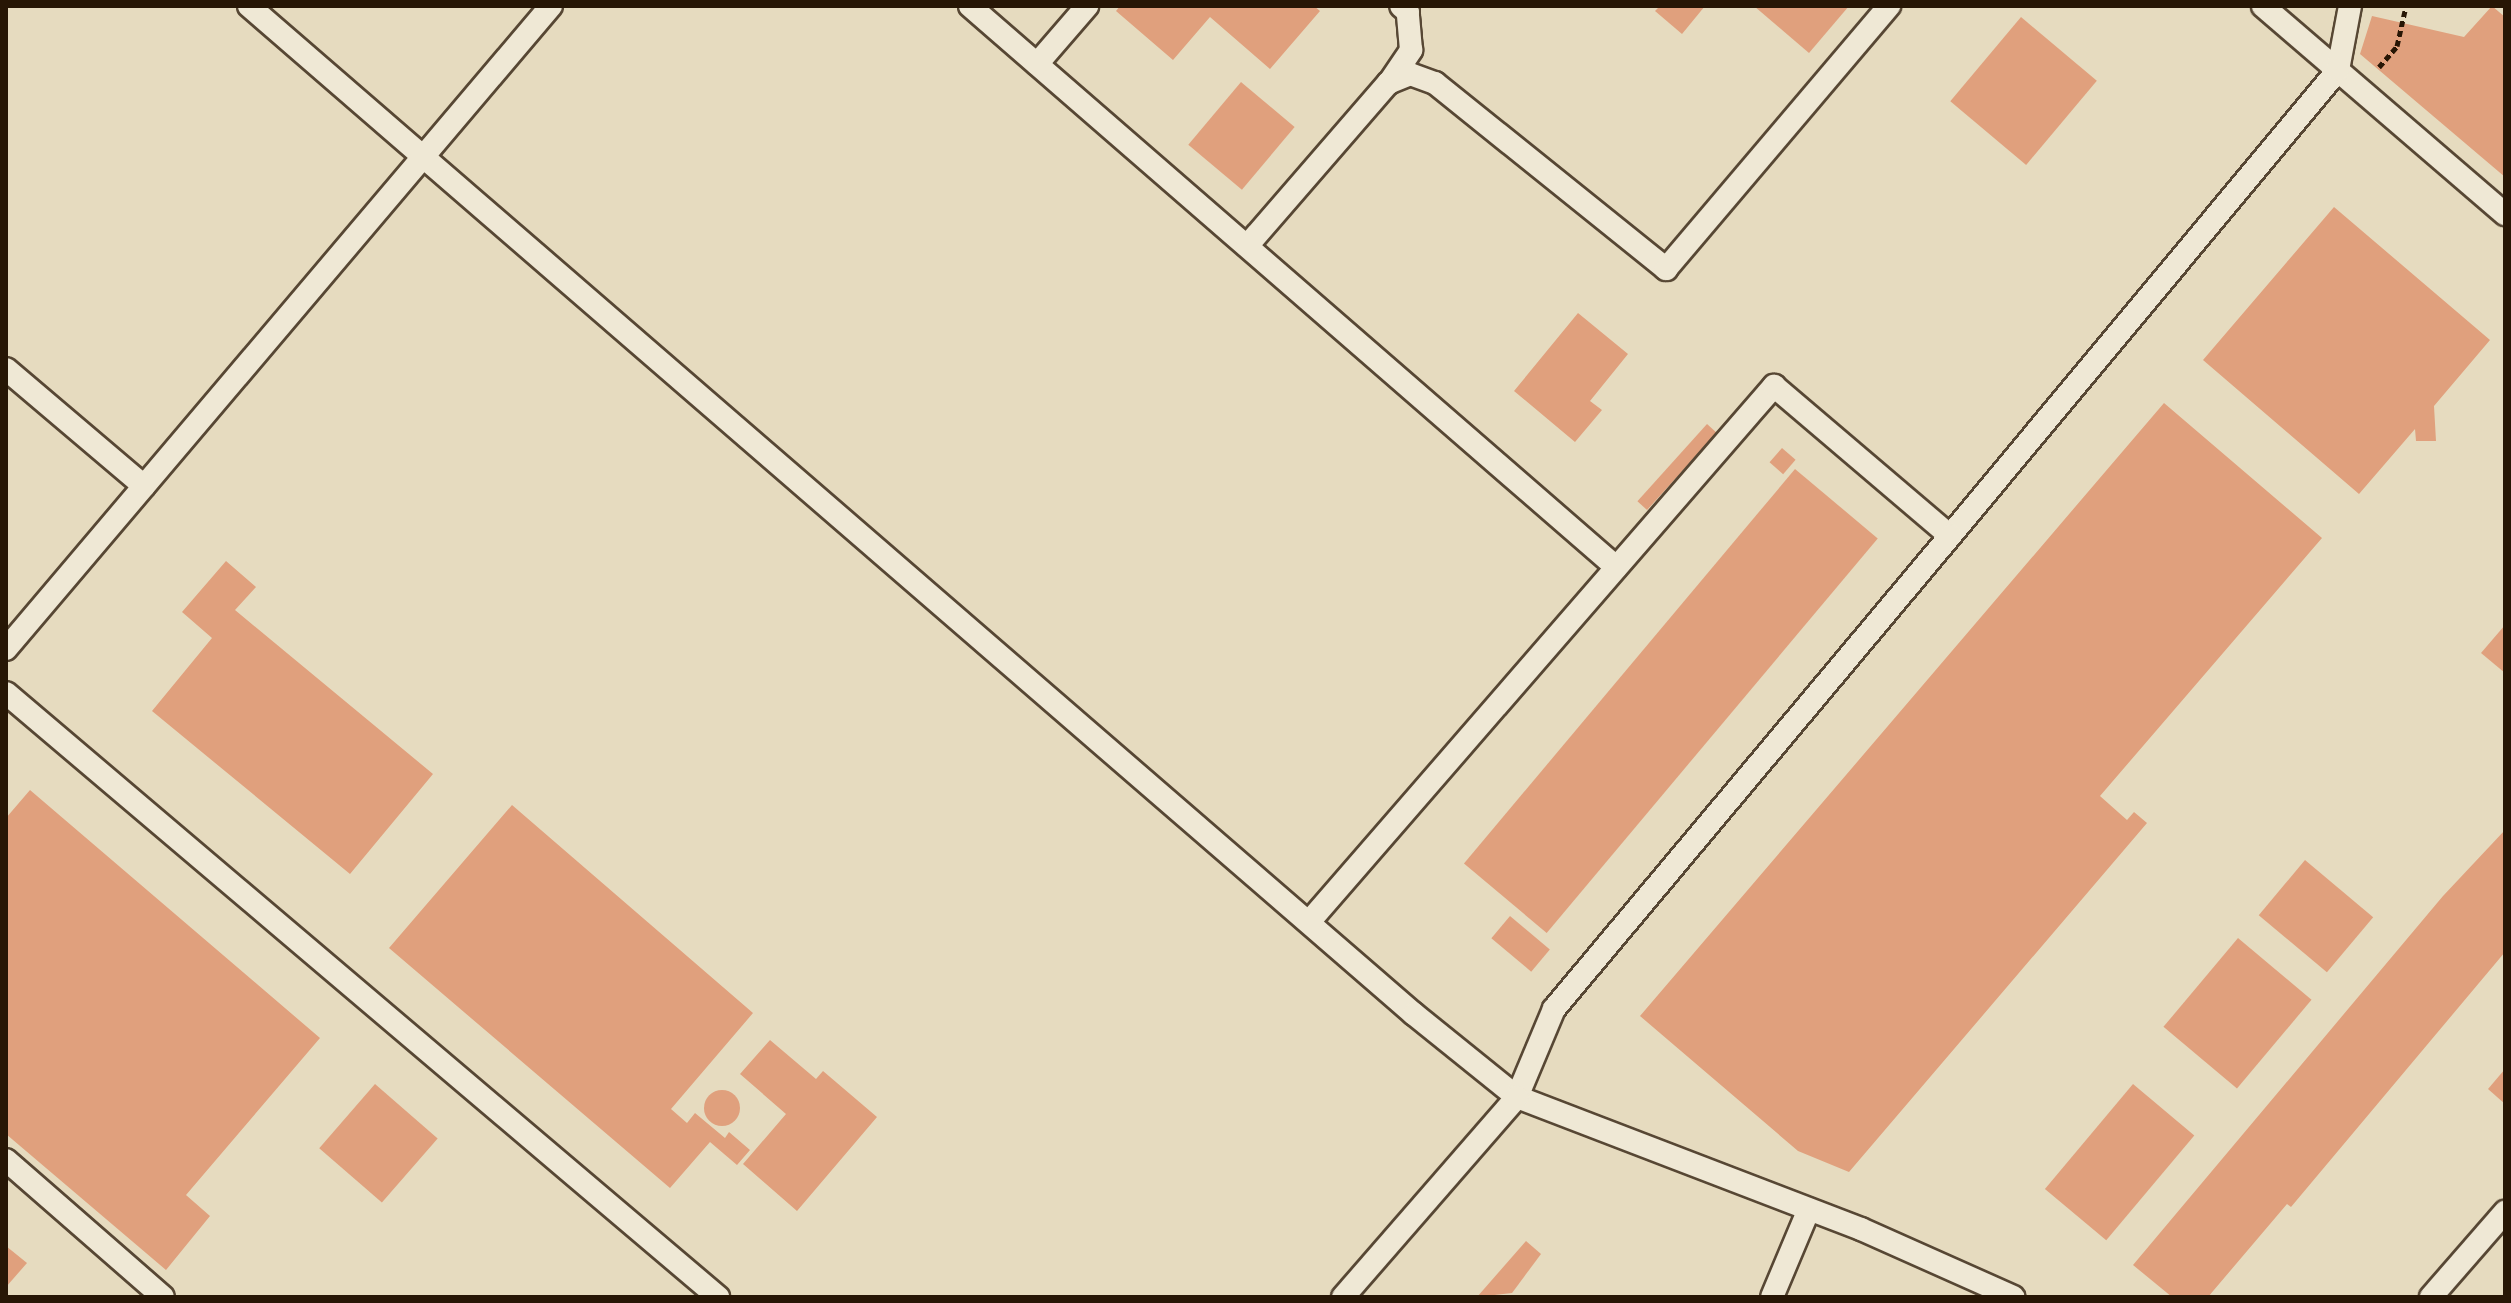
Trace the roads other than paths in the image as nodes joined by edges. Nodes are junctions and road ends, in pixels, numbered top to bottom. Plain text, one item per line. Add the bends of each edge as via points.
1 (249, 6) edge
2 (551, 6) edge
3 (970, 6) edge
4 (1087, 6) edge
5 (1401, 6) edge
6 (1889, 6) edge
7 (2263, 6) edge
8 (2350, 6) edge
9 (1411, 50) junction
10 (1037, 64) junction
11 (2338, 70) junction
12 (1388, 83) junction
13 (1435, 83) junction
14 (423, 156) junction
15 (2505, 214) edge
16 (1247, 246) junction
17 (6, 369) edge
18 (144, 486) junction
19 (1950, 536) junction
20 (1616, 567) junction
21 (6, 649) edge
22 (6, 693) edge
23 (1309, 922) junction
24 (1517, 1097) junction
25 (6, 1160) edge
26 (1809, 1209) junction
27 (2505, 1212) edge
28 (163, 1297) edge
29 (718, 1297) edge
30 (1343, 1297) edge
31 (1772, 1297) edge
32 (2014, 1297) edge
33 (2431, 1297) edge

1 - 14 lane
2 - 14 lane
3 - 10 lane
4 - 10 lane
5 - 9 lane via 1408,12
6 - 13 lane via 1666,269
7 - 11 lane
8 - 11 lane
9 - 12 lane
9 - 13 lane
10 - 16 lane
11 - 15 lane
11 - 19 lane
12 - 13 lane via 1410,74
12 - 16 lane
14 - 18 lane
14 - 23 lane
16 - 20 lane
17 - 18 lane
18 - 21 lane
19 - 20 lane via 1774,386
19 - 24 lane via 1554,1009
20 - 23 lane
22 - 29 lane
23 - 24 lane
24 - 26 lane
24 - 30 lane
25 - 28 lane
26 - 31 lane
26 - 32 lane
27 - 33 lane

